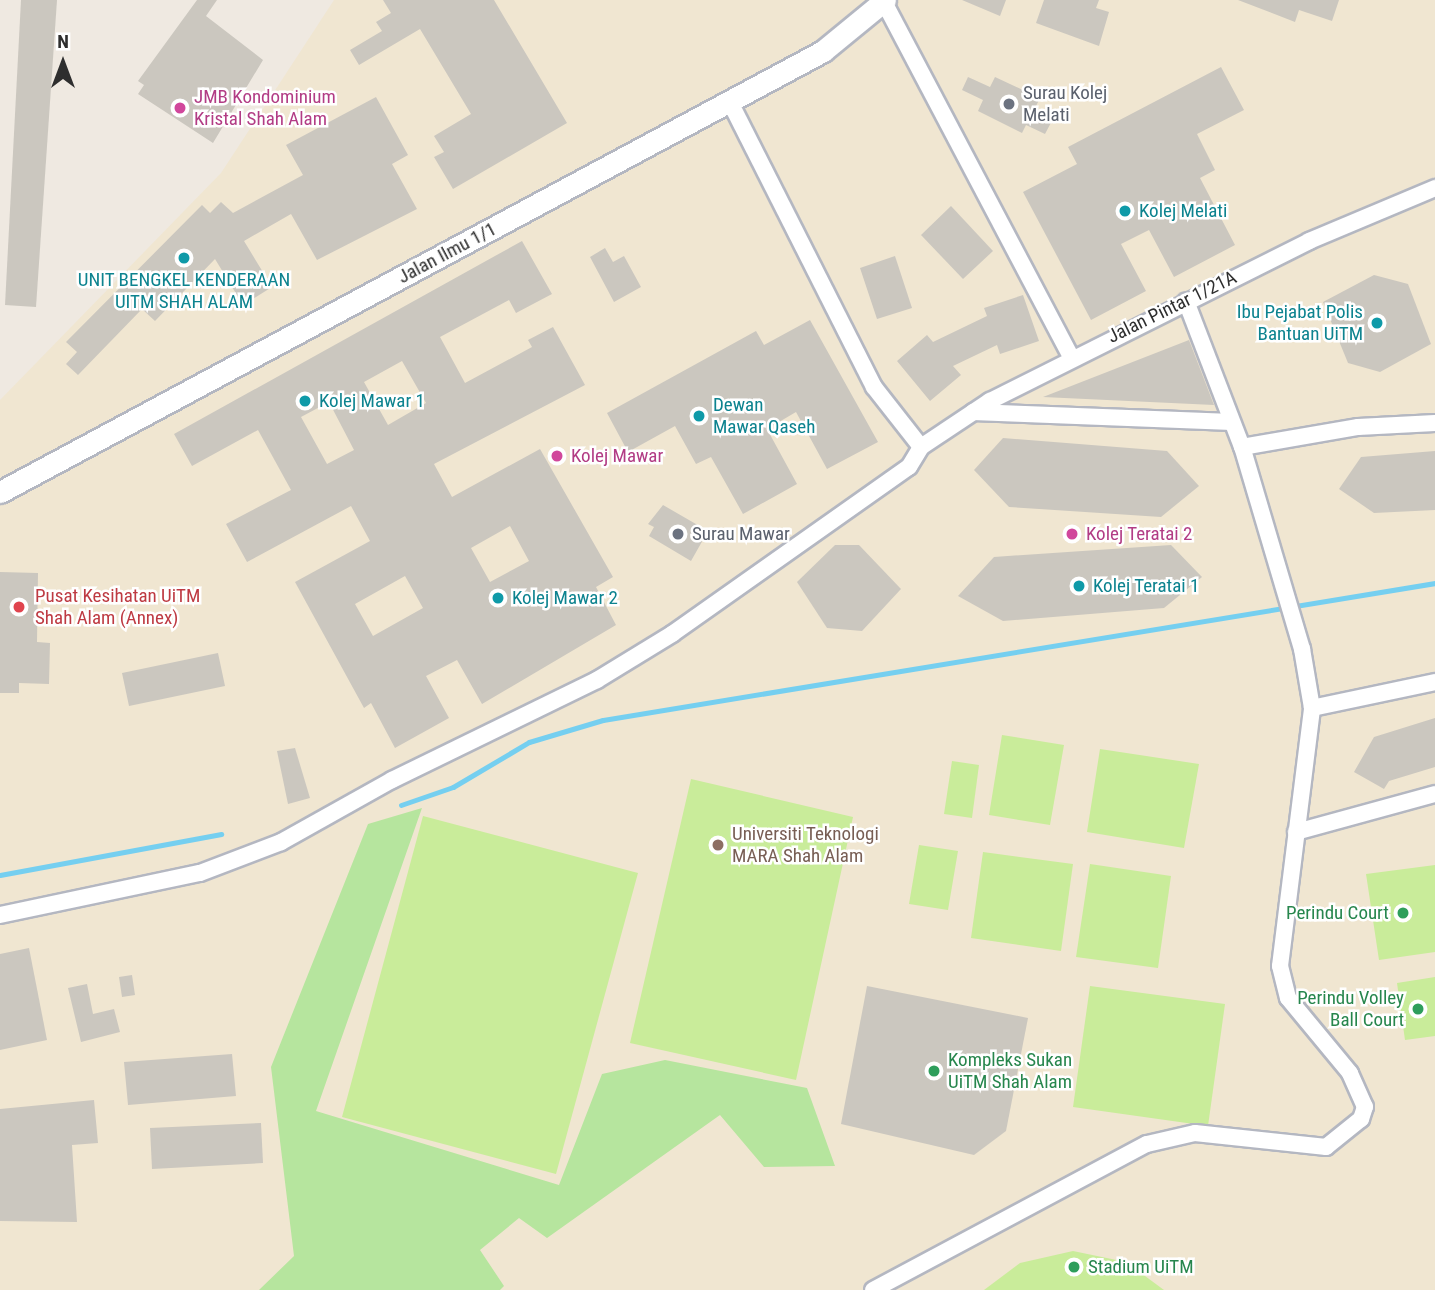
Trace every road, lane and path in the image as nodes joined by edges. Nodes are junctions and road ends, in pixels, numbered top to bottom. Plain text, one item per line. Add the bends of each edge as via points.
1 (884, 1) edge
2 (730, 102) junction
3 (1435, 188) edge
4 (1186, 300) junction
5 (1071, 356) junction
6 (973, 412) junction
7 (1232, 422) junction
8 (1435, 423) edge
9 (921, 447) junction
10 (1242, 447) junction
11 (0, 492) edge
12 (1435, 682) edge
13 (1312, 708) junction
14 (1435, 794) edge
15 (1296, 832) junction
16 (0, 915) edge
17 (873, 1290) edge

1 - 2 street, Jalan Ilmu 1/1 via 824,51
1 - 5 street
2 - 9 street via 874,387
2 - 11 street, Jalan Ilmu 1/1
3 - 4 street, Jalan Pintar 1/21A
4 - 5 street, Jalan Pintar 1/21A
4 - 7 street
5 - 6 street, Jalan Pintar 1/21A
6 - 7 street
6 - 9 street, Jalan Pintar 1/21A
7 - 10 street
8 - 10 street via 1358,427
9 - 16 street, Jalan Pintar 1/21A via 909,467 608,674 393,779 281,842 201,873
10 - 13 street via 1297,633
12 - 13 street
13 - 15 street
14 - 15 street
15 - 17 street via 1280,966 1288,998 1365,1096 1360,1119 1326,1147 1195,1133 1147,1144

